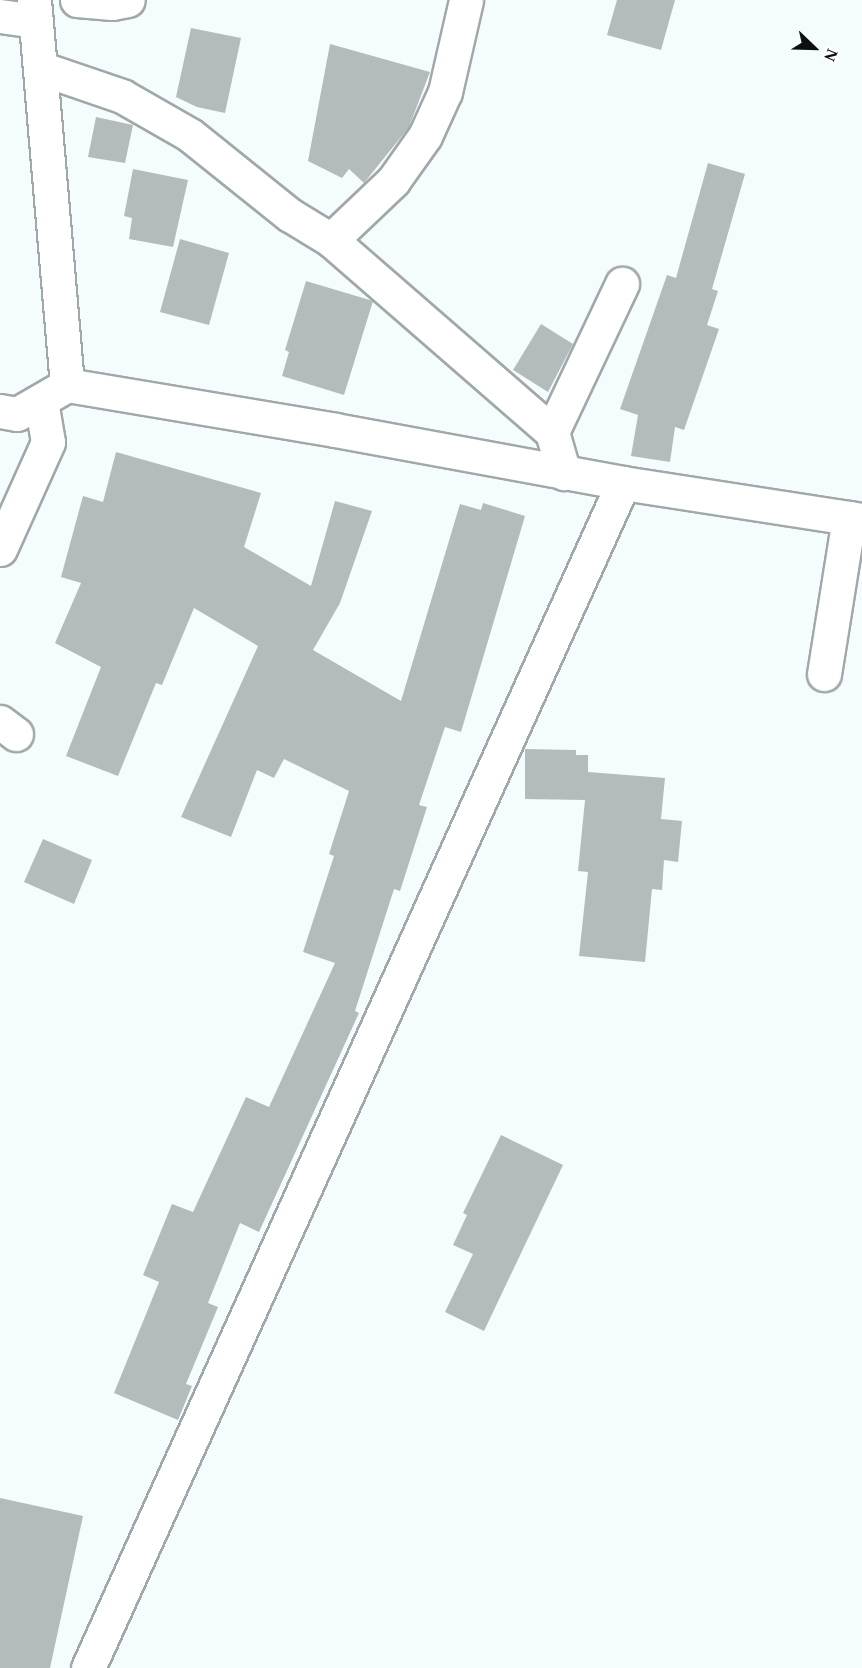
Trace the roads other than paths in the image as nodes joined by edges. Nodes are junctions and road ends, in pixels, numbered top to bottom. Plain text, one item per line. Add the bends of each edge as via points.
1 (77, 0) edge
2 (128, 0) edge
3 (466, 0) edge
4 (35, 11) edge
5 (0, 16) edge
6 (40, 68) junction
7 (331, 240) junction
8 (622, 285) dead end
9 (54, 393) junction
10 (0, 411) edge
11 (552, 432) junction
12 (564, 472) junction
13 (623, 483) junction
14 (855, 519) edge
15 (0, 549) edge
16 (824, 674) dead end
17 (88, 1668) edge

1 - 2 street
3 - 7 street via 445,92 425,136 393,181
4 - 5 street
4 - 6 street
6 - 7 street via 122,96 190,135 290,215
6 - 9 street
7 - 11 street
8 - 11 street
9 - 10 street via 18,414
9 - 12 street
9 - 15 street via 48,442
11 - 12 street
12 - 13 street
13 - 14 street
13 - 17 street
14 - 16 street

